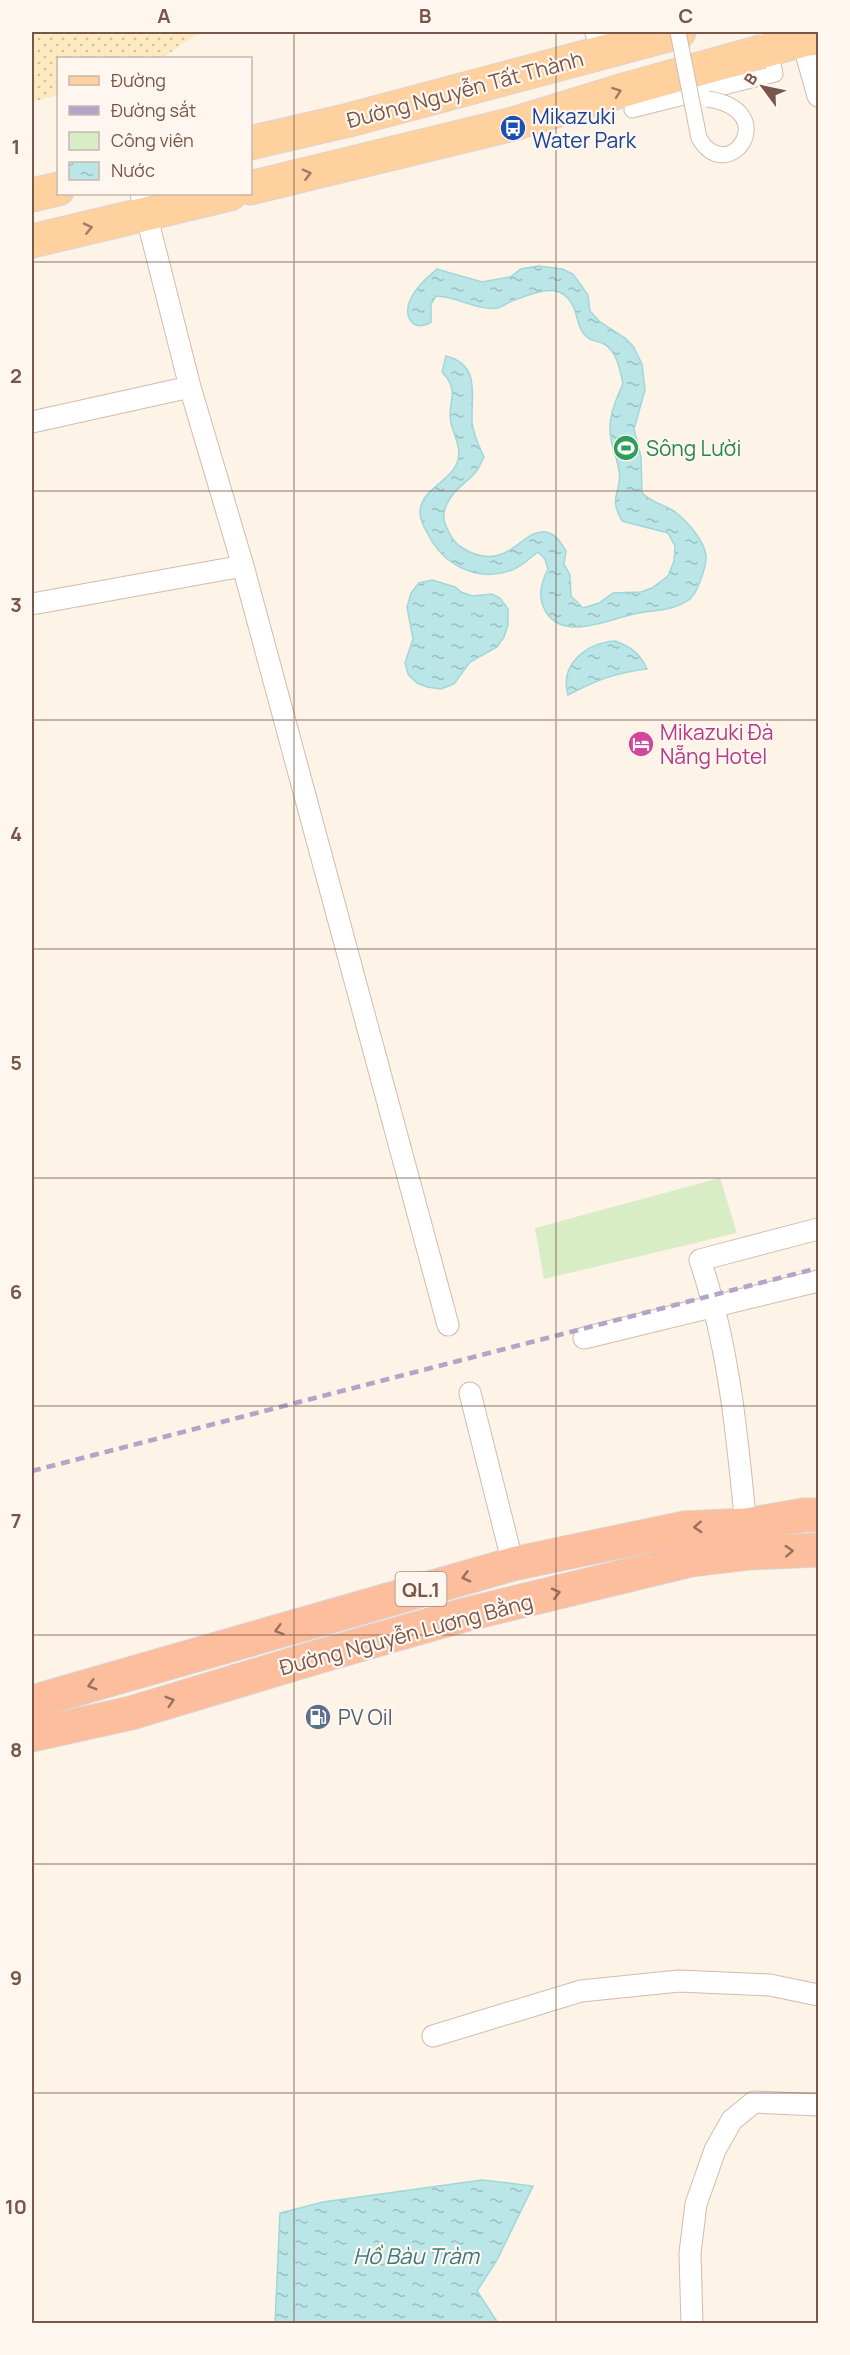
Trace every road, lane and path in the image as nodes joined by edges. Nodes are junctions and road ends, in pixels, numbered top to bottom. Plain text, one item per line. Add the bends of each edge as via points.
1 (679, 32) edge
2 (807, 36) edge
3 (768, 40) edge
4 (819, 96) edge
5 (252, 143) edge
6 (252, 188) edge
7 (57, 189) edge
8 (32, 195) edge
9 (221, 195) edge
10 (144, 204) edge
11 (32, 241) edge
12 (190, 387) junction
13 (32, 422) edge
14 (243, 566) junction
15 (32, 604) edge
16 (819, 1229) edge
17 (819, 1281) edge
18 (714, 1308) junction
19 (448, 1325) dead end
20 (584, 1338) dead end
21 (470, 1393) dead end
22 (819, 1515) edge
23 (747, 1539) junction
24 (819, 1550) edge
25 (513, 1564) junction
26 (32, 1702) edge
27 (32, 1735) edge
28 (819, 1995) edge
29 (433, 2036) dead end
30 (819, 2105) edge
31 (692, 2324) edge

1 - 3 street, bridge via 699,138 713,153 724,155 734,152 746,139 747,123 731,106 708,99 638,108 775,74
1 - 5 main road, Đường Nguyễn Tất Thành
2 - 3 main road, Đường Nguyễn Tất Thành
2 - 4 street
6 -> 3 main road, Đường Nguyễn Tất Thành via 513,124
7 - 8 main road
9 - 10 main road
11 -> 10 main road
10 - 12 street
12 - 13 street
12 - 14 street
14 - 15 street
14 - 19 street
16 - 18 street via 700,1260
17 - 18 street
18 - 20 street
18 - 23 street via 735,1421
21 - 25 street
22 - 23 highway, Đường Nguyễn Lương Bằng / QL.1
23 -> 24 highway, Đường Nguyễn Lương Bằng / QL.1
23 -> 25 highway, Đường Nguyễn Lương Bằng / QL.1 via 684,1528
27 -> 23 highway, Đường Nguyễn Lương Bằng / QL.1 via 130,1713 464,1615 690,1560
25 -> 26 highway, Đường Nguyễn Lương Bằng / QL.1
28 - 29 street via 770,1985 679,1981 581,1991
30 - 31 street via 754,2102 732,2120 715,2150 696,2204 690,2253

